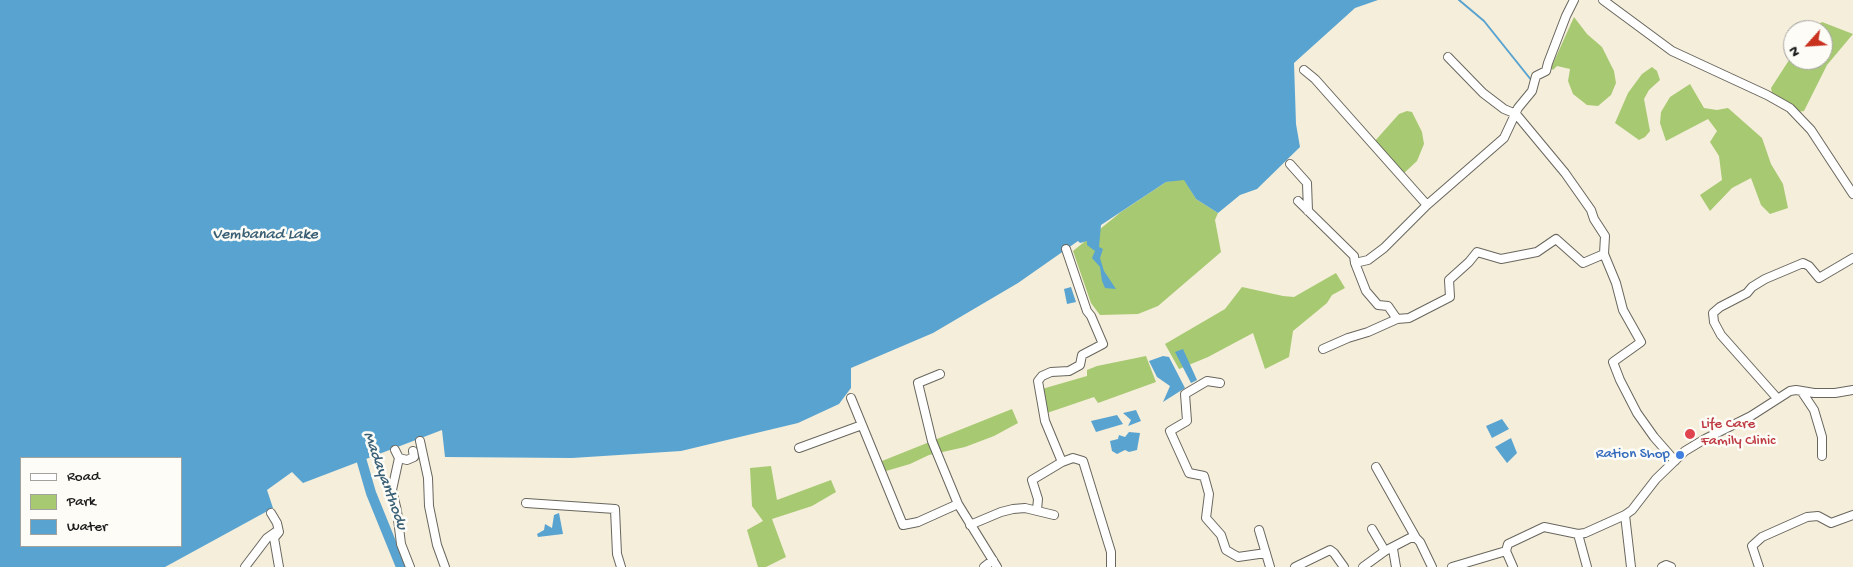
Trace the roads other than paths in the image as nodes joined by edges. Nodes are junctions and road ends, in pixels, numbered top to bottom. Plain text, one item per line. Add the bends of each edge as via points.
1 (1574, 0) edge
2 (1603, 0) edge
3 (1448, 57) dead end
4 (1304, 70) dead end
5 (1516, 114) junction
6 (1290, 164) dead end
7 (1853, 194) edge
8 (1298, 201) dead end
9 (1427, 205) junction
10 (1308, 211) junction
11 (1066, 249) dead end
12 (1604, 254) junction
13 (1853, 258) edge
14 (1354, 263) junction
15 (1397, 319) junction
16 (1323, 349) dead end
17 (940, 374) dead end
18 (1220, 383) dead end
19 (1853, 390) edge
20 (1802, 392) junction
21 (851, 398) dead end
22 (1777, 398) junction
23 (862, 425) junction
24 (420, 441) dead end
25 (799, 448) dead end
26 (413, 451) dead end
27 (1822, 456) dead end
28 (1675, 461) junction
29 (1062, 462) junction
30 (1376, 467) dead end
31 (526, 503) dead end
32 (958, 504) junction
33 (1037, 510) junction
34 (271, 513) dead end
35 (1054, 515) dead end
36 (1625, 515) junction
37 (1853, 515) edge
38 (970, 525) junction
39 (1372, 529) dead end
40 (279, 530) junction
41 (1259, 530) dead end
42 (1578, 534) junction
43 (1416, 538) junction
44 (1389, 550) junction
45 (1506, 551) junction
46 (1266, 553) junction
47 (995, 564) edge
48 (246, 567) edge
49 (279, 567) edge
50 (410, 567) edge
51 (445, 567) edge
52 (621, 567) edge
53 (984, 567) edge
54 (1111, 567) edge
55 (1270, 567) edge
56 (1295, 567) edge
57 (1344, 567) edge
58 (1363, 567) edge
59 (1396, 567) edge
60 (1432, 567) edge
61 (1452, 567) edge
62 (1513, 567) edge
63 (1587, 567) edge
64 (1631, 567) edge
65 (1662, 567) edge
66 (1671, 567) edge
67 (1759, 567) edge

1 - 5 street via 1546,71 1536,76 1532,91
2 - 7 street via 1677,53 1790,108 1807,124
3 - 5 street via 1482,92
4 - 9 street
5 - 9 street via 1504,138
5 - 12 street via 1566,173 1591,210 1604,236
6 - 10 street via 1307,183
8 - 10 street
9 - 14 street via 1384,248 1368,260
10 - 14 street via 1354,256
11 - 29 street via 1087,311 1103,344 1082,354 1080,365 1069,371 1050,372 1038,380 1046,421
12 - 15 street via 1583,262 1556,239 1537,252 1501,260 1477,252 1449,280 1450,297 1409,318
12 - 28 street via 1623,310 1641,342 1613,362 1637,413
13 - 22 street via 1819,278 1803,263 1765,279 1713,313 1721,335
14 - 15 street via 1366,291 1378,305 1388,306
15 - 16 street
17 - 32 street via 918,383 932,441
18 - 46 street via 1206,382 1185,394 1186,421 1170,432 1189,473 1204,476 1209,494 1206,518 1222,535 1226,550 1238,557
19 - 20 street
20 - 22 street via 1796,390
20 - 27 street via 1814,410 1822,437
21 - 23 street
22 - 28 street via 1751,416 1705,439
23 - 25 street
23 - 32 street via 902,525 918,522
24 - 51 street via 428,478 429,506
26 - 50 street via 414,457 407,460 397,454 392,490 400,544
28 - 36 street
29 - 33 street via 1032,480 1038,499
29 - 54 street via 1073,458 1083,461 1111,552
30 - 43 street
31 - 52 street via 615,509 617,554
32 - 38 street
33 - 35 street
33 - 38 street via 1013,509
34 - 40 street
36 - 42 street
36 - 64 street
37 - 67 street via 1831,522 1818,516 1808,518 1762,537 1752,546
38 - 47 street
39 - 44 street
40 - 48 street via 266,538
40 - 49 street via 274,538
41 - 46 street
42 - 45 street via 1544,527 1508,544
42 - 63 street
43 - 44 street
43 - 60 street
44 - 58 street
44 - 59 street
45 - 61 street
45 - 62 street
46 - 55 street
47 - 53 street
56 - 57 street via 1330,550
65 - 66 street

